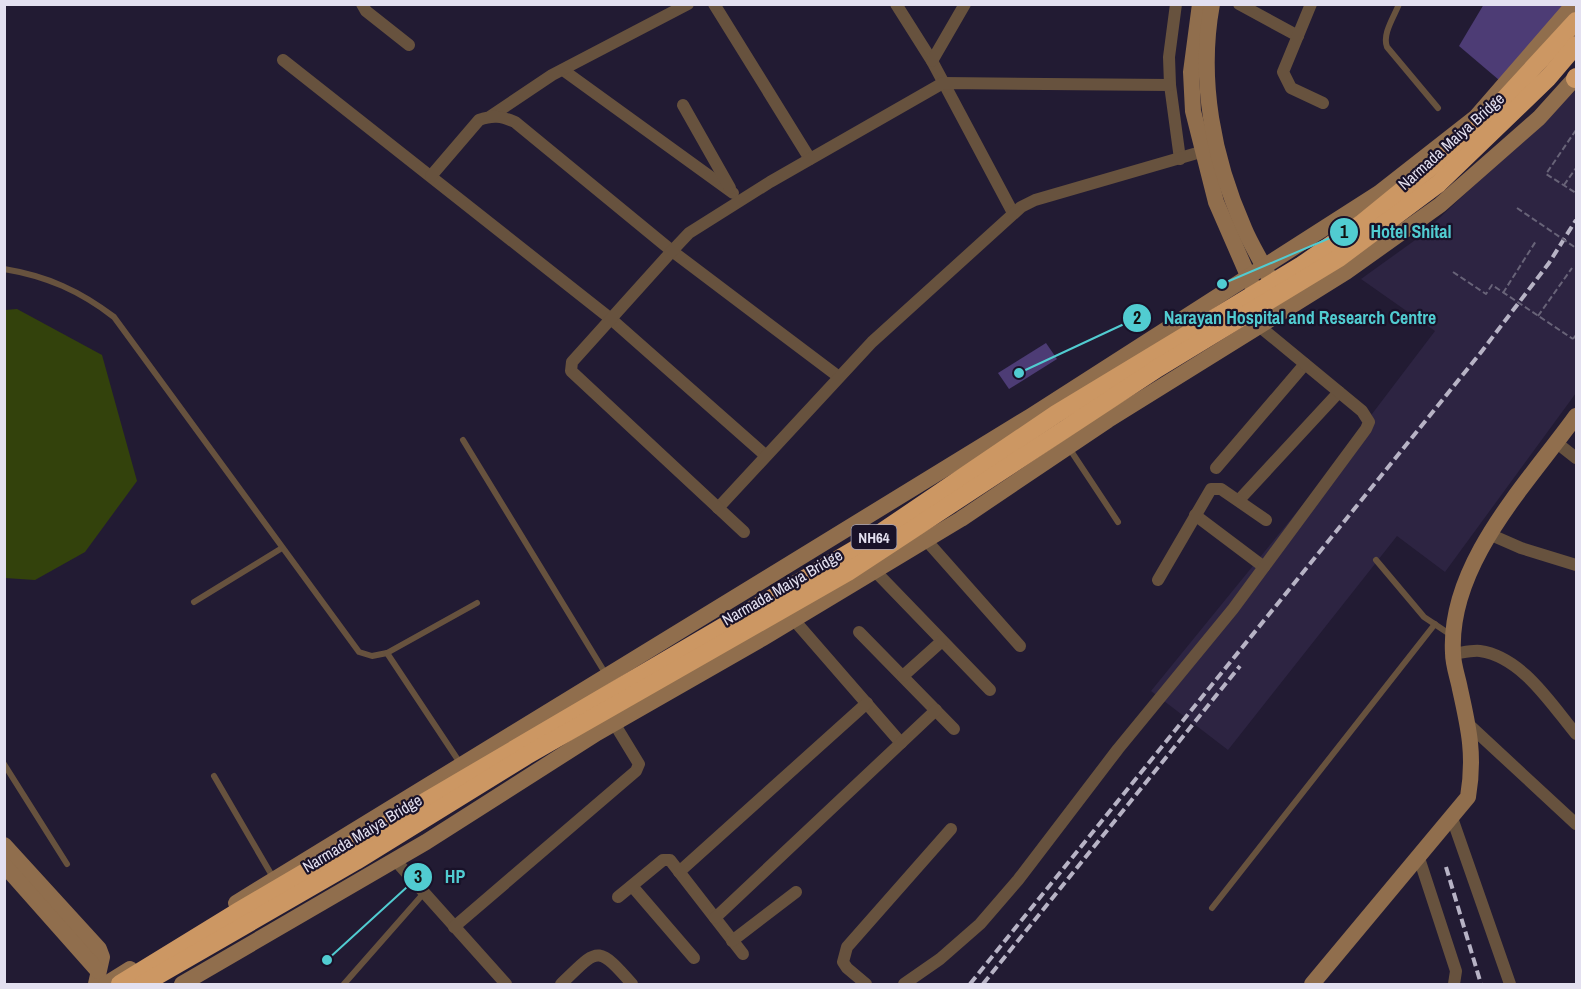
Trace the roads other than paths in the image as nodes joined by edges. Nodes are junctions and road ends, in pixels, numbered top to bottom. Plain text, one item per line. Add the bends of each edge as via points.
1 (362, 4) edge
2 (688, 4) edge
3 (714, 4) edge
4 (896, 4) edge
5 (966, 4) edge
6 (1176, 4) edge
7 (1200, 4) edge
8 (1212, 4) edge
9 (1239, 4) edge
10 (1311, 4) edge
11 (1400, 4) edge
12 (1574, 4) edge
13 (1576, 21) edge
14 (1298, 36) junction
15 (409, 45) dead end
16 (1576, 45) edge
17 (284, 60) dead end
18 (932, 61) junction
19 (563, 70) junction
20 (1576, 78) edge
21 (943, 83) junction
22 (1170, 85) junction
23 (1323, 103) dead end
24 (683, 105) dead end
25 (1438, 108) dead end
26 (491, 116) junction
27 (1210, 149) junction
28 (810, 159) junction
29 (1180, 159) junction
30 (431, 176) junction
31 (735, 198) junction
32 (1013, 213) junction
33 (672, 251) junction
34 (1264, 267) junction
35 (4, 269) edge
36 (1249, 277) junction
37 (1284, 310) junction
38 (611, 319) junction
39 (1263, 323) junction
40 (1305, 364) junction
41 (839, 377) junction
42 (1339, 392) junction
43 (1576, 416) edge
44 (463, 440) dead end
45 (1557, 443) junction
46 (1068, 447) junction
47 (765, 455) junction
48 (1576, 458) edge
49 (1216, 468) dead end
50 (1239, 500) junction
51 (718, 508) junction
52 (1195, 515) junction
53 (1266, 520) dead end
54 (1118, 522) dead end
55 (744, 532) dead end
56 (1489, 534) junction
57 (926, 540) junction
58 (282, 548) junction
59 (1376, 560) dead end
60 (1576, 565) edge
61 (1264, 567) junction
62 (875, 571) junction
63 (1158, 580) dead end
64 (194, 602) dead end
65 (477, 603) dead end
66 (794, 620) junction
67 (1434, 624) junction
68 (859, 632) dead end
69 (942, 640) junction
70 (1020, 646) dead end
71 (1453, 646) junction
72 (387, 653) junction
73 (607, 676) junction
74 (903, 676) junction
75 (990, 690) dead end
76 (867, 703) junction
77 (936, 710) junction
78 (614, 723) junction
79 (1467, 723) junction
80 (954, 729) dead end
81 (1576, 734) edge
82 (902, 743) junction
83 (4, 764) edge
84 (460, 764) junction
85 (214, 776) dead end
86 (1452, 818) junction
87 (1576, 824) edge
88 (951, 829) dead end
89 (4, 845) edge
90 (1419, 858) junction
91 (395, 860) junction
92 (67, 864) dead end
93 (4, 865) edge
94 (680, 872) junction
95 (274, 879) junction
96 (632, 886) junction
97 (424, 892) junction
98 (796, 892) dead end
99 (618, 897) dead end
100 (1212, 908) dead end
101 (715, 918) junction
102 (454, 927) junction
103 (732, 941) junction
104 (743, 954) dead end
105 (694, 958) dead end
106 (100, 980) edge
107 (120, 984) edge
108 (143, 984) edge
109 (182, 984) edge
110 (344, 984) edge
111 (506, 984) edge
112 (561, 984) edge
113 (632, 984) edge
114 (866, 984) edge
115 (904, 984) edge
116 (1312, 984) edge
117 (1454, 984) edge
118 (1510, 984) edge

1 - 15 street
2 - 19 street
3 - 28 street
4 - 18 street
5 - 18 street
6 - 22 street via 1169,57
7 - 27 street via 1191,72 1193,111
8 - 27 street via 1205,68
9 - 14 street
10 - 14 street
11 - 25 lane via 1385,40
12 - 34 street via 1476,117 1379,193
13 - 107 highway, NH64, bridge via 1475,131 1361,224 1302,265 1056,414 864,544
14 - 23 street via 1283,72 1284,79 1291,88
16 - 108 highway, Narmada Maiya Bridge / NH64, bridge via 1548,78 1438,184 1340,258 1158,368 848,572 526,756 356,861
17 - 30 street
18 - 21 street
19 - 26 street
19 - 31 street
20 - 37 street, NH64 via 1539,118 1440,205 1346,272
21 - 22 street
21 - 28 street
21 - 32 street
22 - 29 street
24 - 31 street
26 - 30 street via 479,120
26 - 33 street via 514,122
27 - 29 street
27 - 34 street
27 - 36 street via 1216,202
28 - 31 street
29 - 32 street via 1035,200
30 - 38 street
31 - 33 street
32 - 41 street
33 - 38 street
33 - 41 street
34 - 36 street
34 - 37 street
35 - 58 lane via 58,282 114,317
36 - 39 street
36 - 73 street
37 - 39 street, NH64
38 - 47 street
38 - 51 street via 572,362 571,371
39 - 40 street
39 - 46 street, NH64
40 - 42 street
40 - 49 street
41 - 47 street
42 - 50 street
42 - 61 street via 1369,422
43 - 45 street
44 - 73 lane
45 - 48 street
45 - 56 street
46 - 54 lane
46 - 57 street, NH64
47 - 51 street
50 - 52 street via 1221,489 1211,489
50 - 53 street
51 - 55 street
52 - 61 street
52 - 63 street
56 - 60 street
56 - 71 street via 1462,584
57 - 62 street, NH64
57 - 70 street
58 - 64 lane
58 - 72 lane via 359,652 372,656
59 - 67 lane via 1410,602
61 - 115 street via 1018,880 980,924
62 - 66 street, NH64
62 - 69 street
65 - 72 lane
66 - 76 street
66 - 78 street, NH64
67 - 71 lane
67 - 100 lane
68 - 74 street
69 - 74 street
69 - 75 street
71 - 79 street
71 - 81 street via 1502,657 1522,672
72 - 84 lane
73 - 84 street
74 - 77 street
76 - 82 street
76 - 94 street
77 - 80 street
77 - 82 street
78 - 91 street, NH64
78 - 102 street via 635,754 639,764 636,771
79 - 86 street via 1473,767 1468,797
79 - 87 street
82 - 101 street
83 - 92 lane
84 - 95 street
85 - 95 lane
86 - 90 street
86 - 118 street
88 - 114 street via 847,947 843,962
89 - 106 street via 99,949
90 - 116 street
90 - 117 street via 1456,970
91 - 97 street
91 - 109 street, NH64
93 - 106 street
94 - 96 street via 670,860 663,860
94 - 101 street
95 - 106 street
96 - 99 street
96 - 105 street
97 - 102 street
97 - 110 lane
98 - 103 street
101 - 103 street
102 - 111 street
103 - 104 street
112 - 113 street via 591,955 601,954

